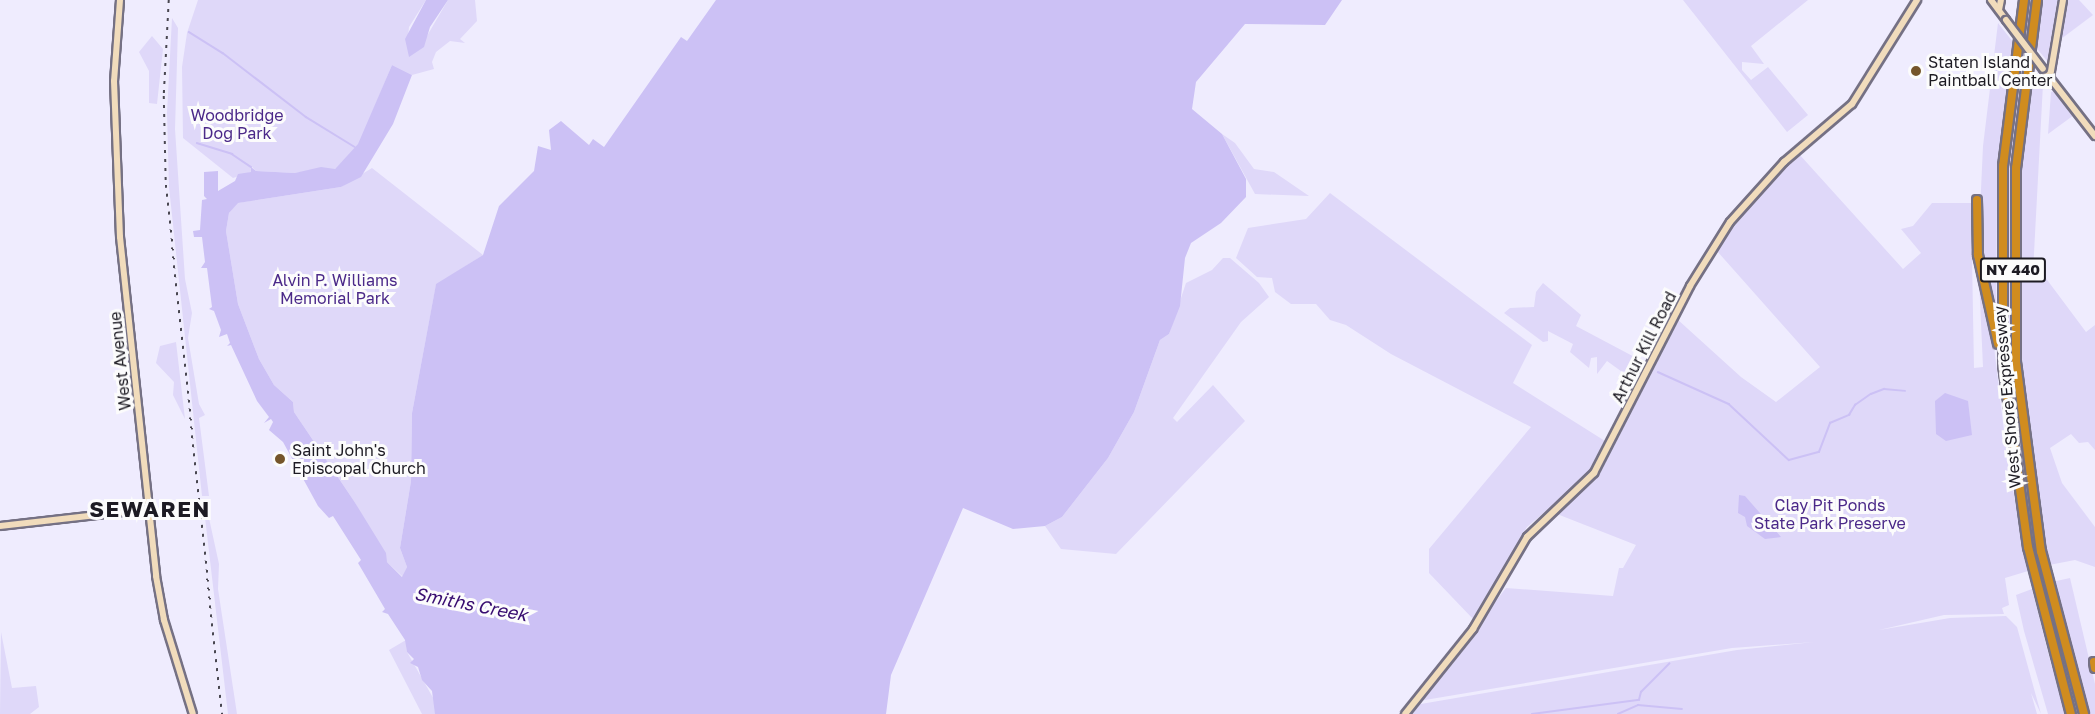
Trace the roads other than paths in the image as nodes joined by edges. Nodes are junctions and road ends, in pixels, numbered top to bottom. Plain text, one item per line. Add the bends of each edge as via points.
1 (120, 0) edge
2 (1917, 0) edge
3 (1991, 0) edge
4 (2001, 0) edge
5 (2024, 0) edge
6 (2037, 0) edge
7 (2063, 0) edge
8 (1999, 10) junction
9 (2050, 77) junction
10 (2095, 136) edge
11 (1977, 200) dead end
12 (2003, 365) junction
13 (149, 509) junction
14 (0, 526) edge
15 (193, 714) edge
16 (1405, 714) edge
17 (2071, 714) edge
18 (2084, 714) edge

1 - 13 street, West Avenue via 115,142 120,237
2 - 16 street, Arthur Kill Road via 1852,104 1777,169 1730,222 1690,286 1594,474 1527,537 1473,628
3 - 8 street
4 - 8 street
5 - 12 highway, West Shore Expressway / NY 440 via 2002,187
6 - 18 highway, West Shore Expressway / NY 440 via 2020,113 2013,271 2021,415 2039,540
7 - 9 street
8 - 9 street, bridge
9 - 10 street
11 - 12 highway via 1978,255
12 - 17 highway, West Shore Expressway / NY 440 via 2028,547
13 - 14 street
13 - 15 street, West Avenue via 164,620

